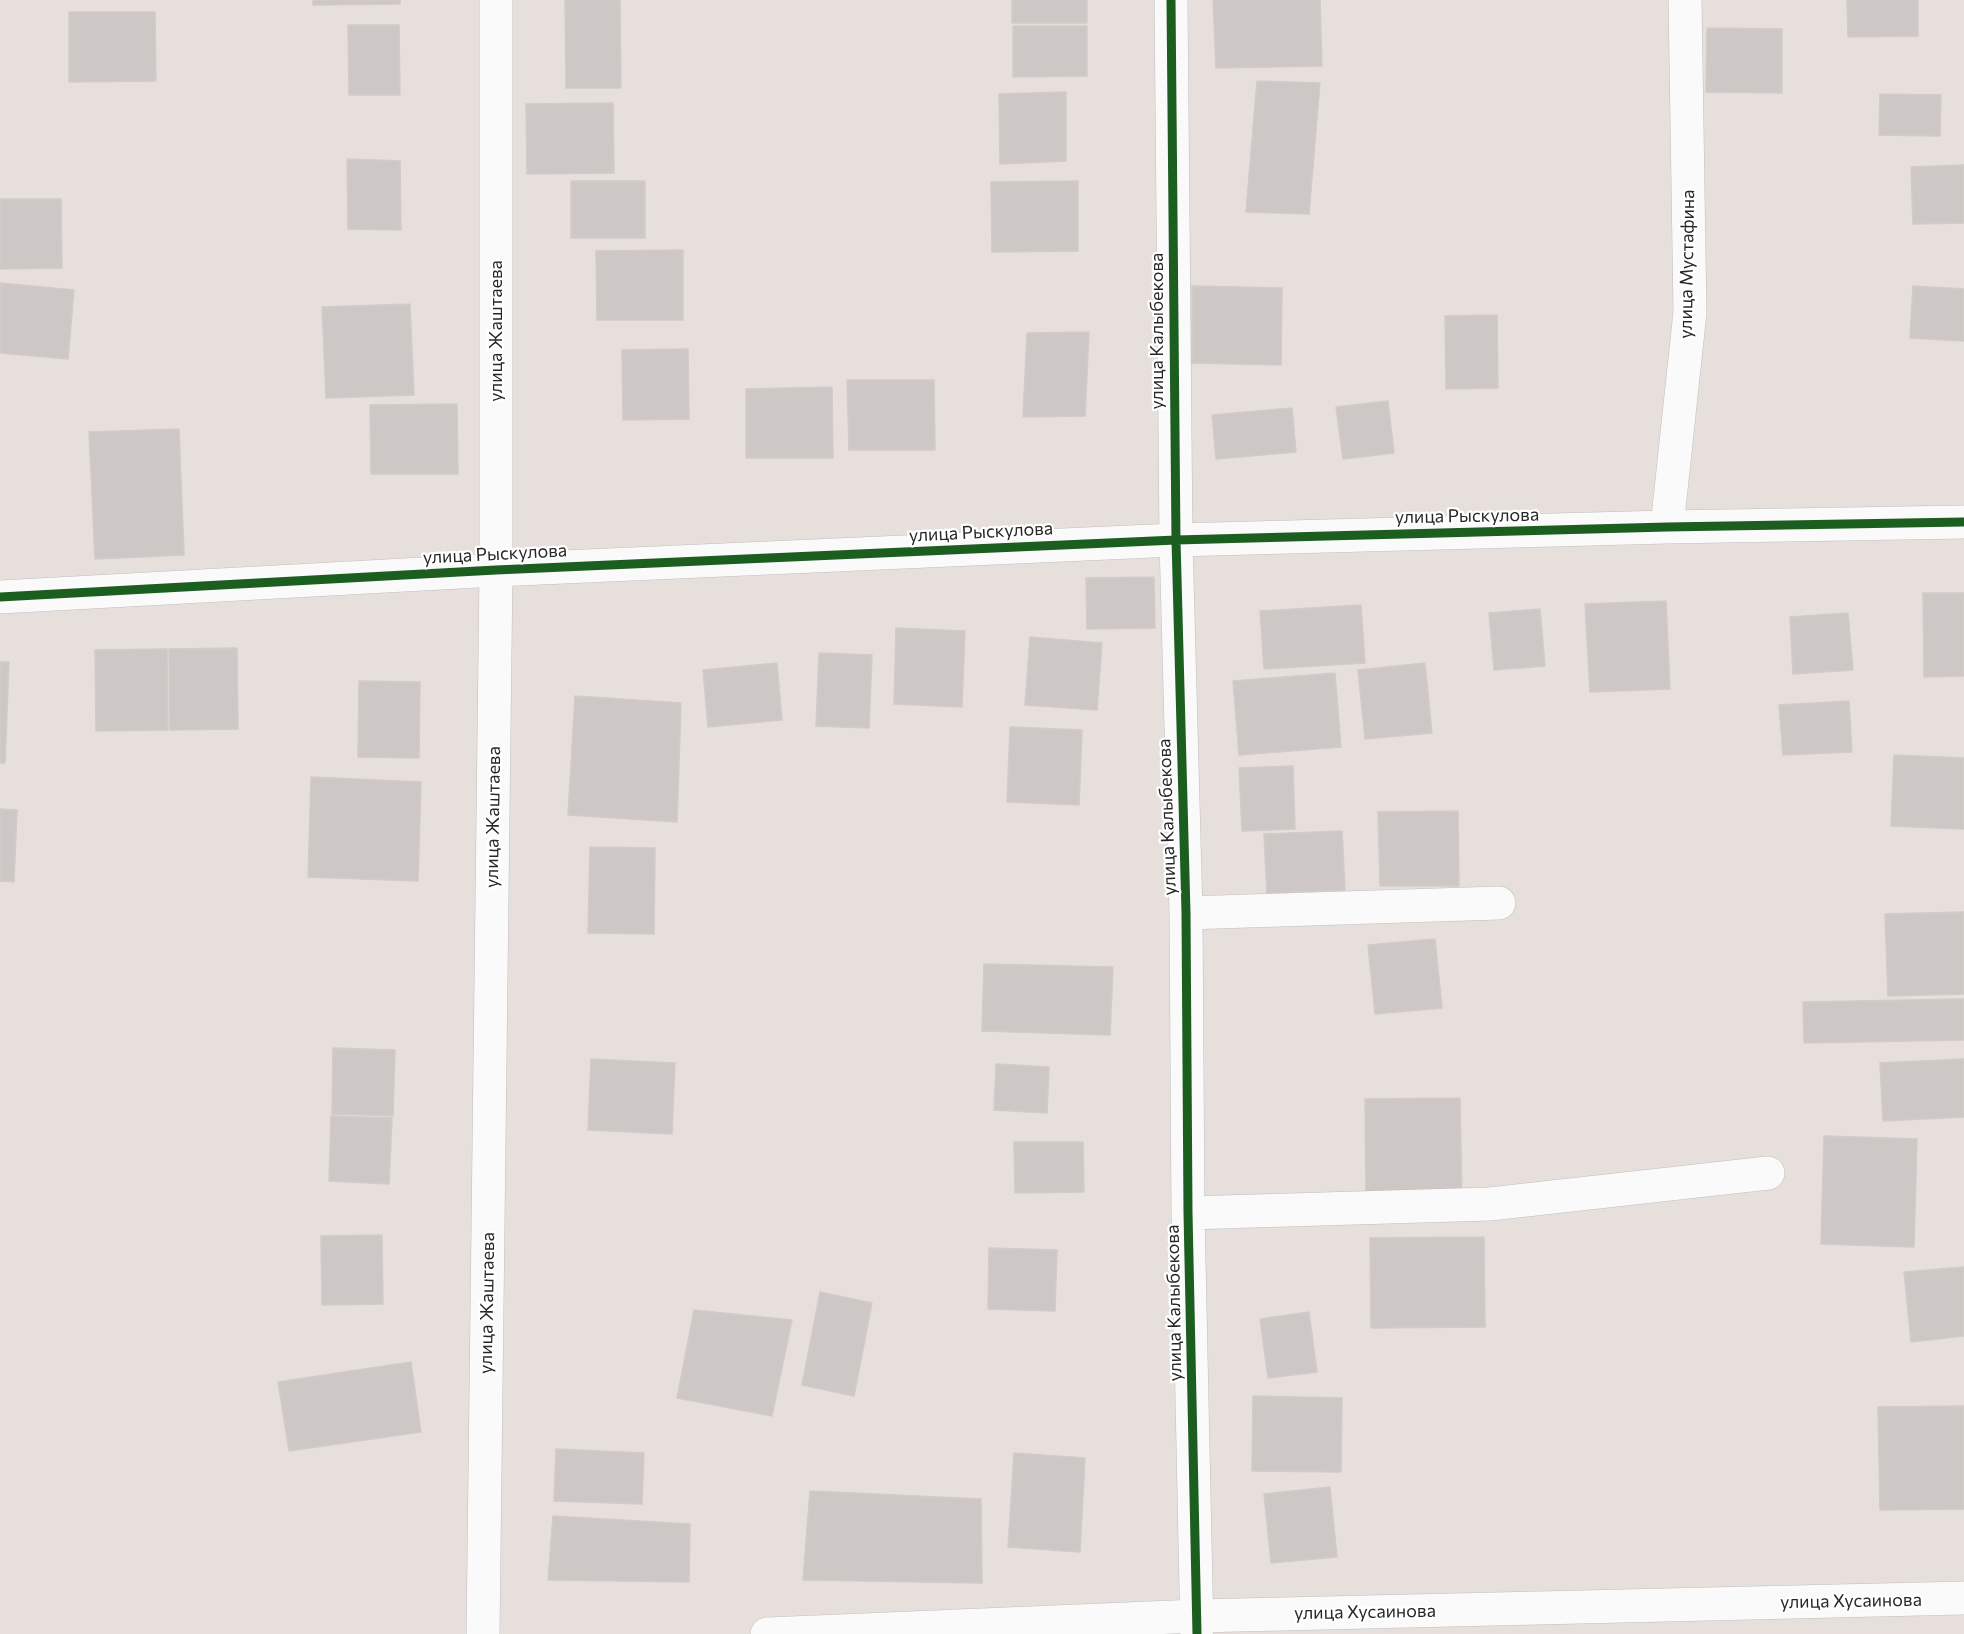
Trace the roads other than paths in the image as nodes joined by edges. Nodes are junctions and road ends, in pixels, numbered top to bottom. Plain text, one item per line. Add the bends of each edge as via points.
1 (496, 0) edge
2 (1171, 0) edge
3 (1686, 0) edge
4 (1964, 522) edge
5 (1667, 527) junction
6 (1176, 540) junction
7 (496, 570) junction
8 (0, 597) edge
9 (1499, 903) dead end
10 (1186, 913) junction
11 (1768, 1173) dead end
12 (1188, 1213) junction
13 (1964, 1598) edge
14 (1197, 1625) edge
15 (483, 1634) edge
16 (767, 1634) edge

1 - 7 street, улица Жаштаева
2 - 6 street, улица Калыбекова
3 - 5 street, улица Мустафина via 1690,312
4 - 5 street, улица Рыскулова
5 - 6 street, улица Рыскулова
6 - 7 street, улица Рыскулова
6 - 10 street, улица Калыбекова
7 - 8 street, улица Рыскулова
7 - 15 street, улица Жаштаева
9 - 10 street
10 - 12 street, улица Калыбекова
11 - 12 street via 1490,1204
12 - 14 street, улица Калыбекова
13 - 14 street, улица Хусаинова
14 - 16 street, улица Хусаинова

